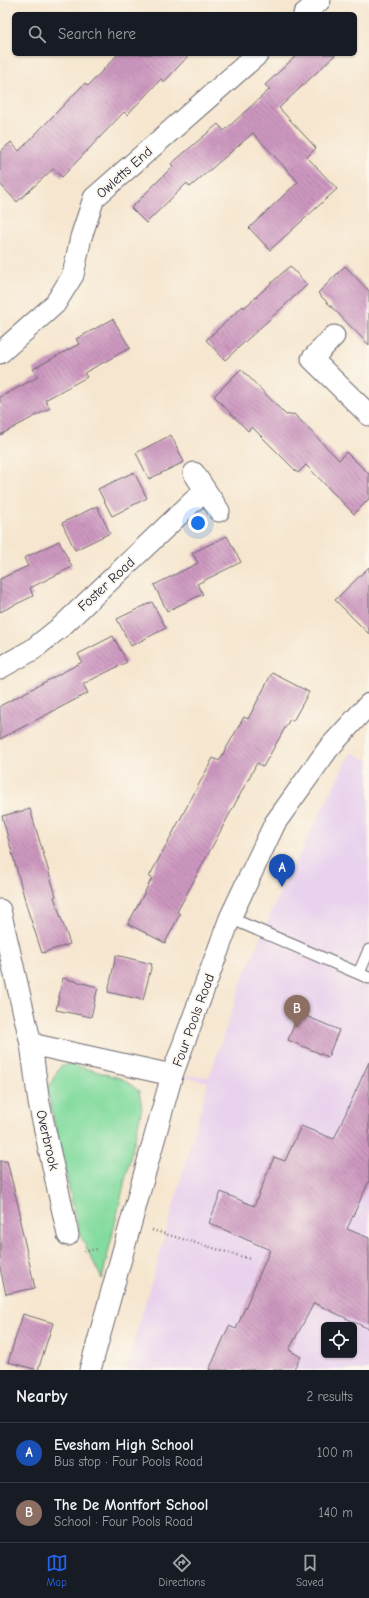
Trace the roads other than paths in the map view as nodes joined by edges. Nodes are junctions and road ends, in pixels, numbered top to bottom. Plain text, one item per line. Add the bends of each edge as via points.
1 (320, 0) edge
2 (306, 12) edge
3 (256, 56) edge
4 (334, 336) dead end
5 (0, 353) edge
6 (369, 415) edge
7 (194, 473) dead end
8 (205, 490) junction
9 (219, 511) dead end
10 (0, 668) edge
11 (368, 707) edge
12 (0, 910) edge
13 (230, 918) junction
14 (369, 950) edge
15 (359, 973) junction
16 (369, 978) edge
17 (31, 1044) junction
18 (172, 1075) junction
19 (68, 1235) dead end
20 (90, 1370) edge

1 - 2 street
3 - 5 street, Owletts End via 94,198 74,275 55,304
4 - 6 street via 312,359
7 - 8 street
8 - 9 street
8 - 10 street, Foster Road via 62,626 32,650
11 - 13 street, Four Pools Road via 328,749 275,823
12 - 17 street, Overbrook
13 - 15 lane
13 - 18 street, Four Pools Road
14 - 15 lane
15 - 16 lane
17 - 18 street
17 - 19 street, Overbrook via 39,1103
18 - 20 street, Four Pools Road

